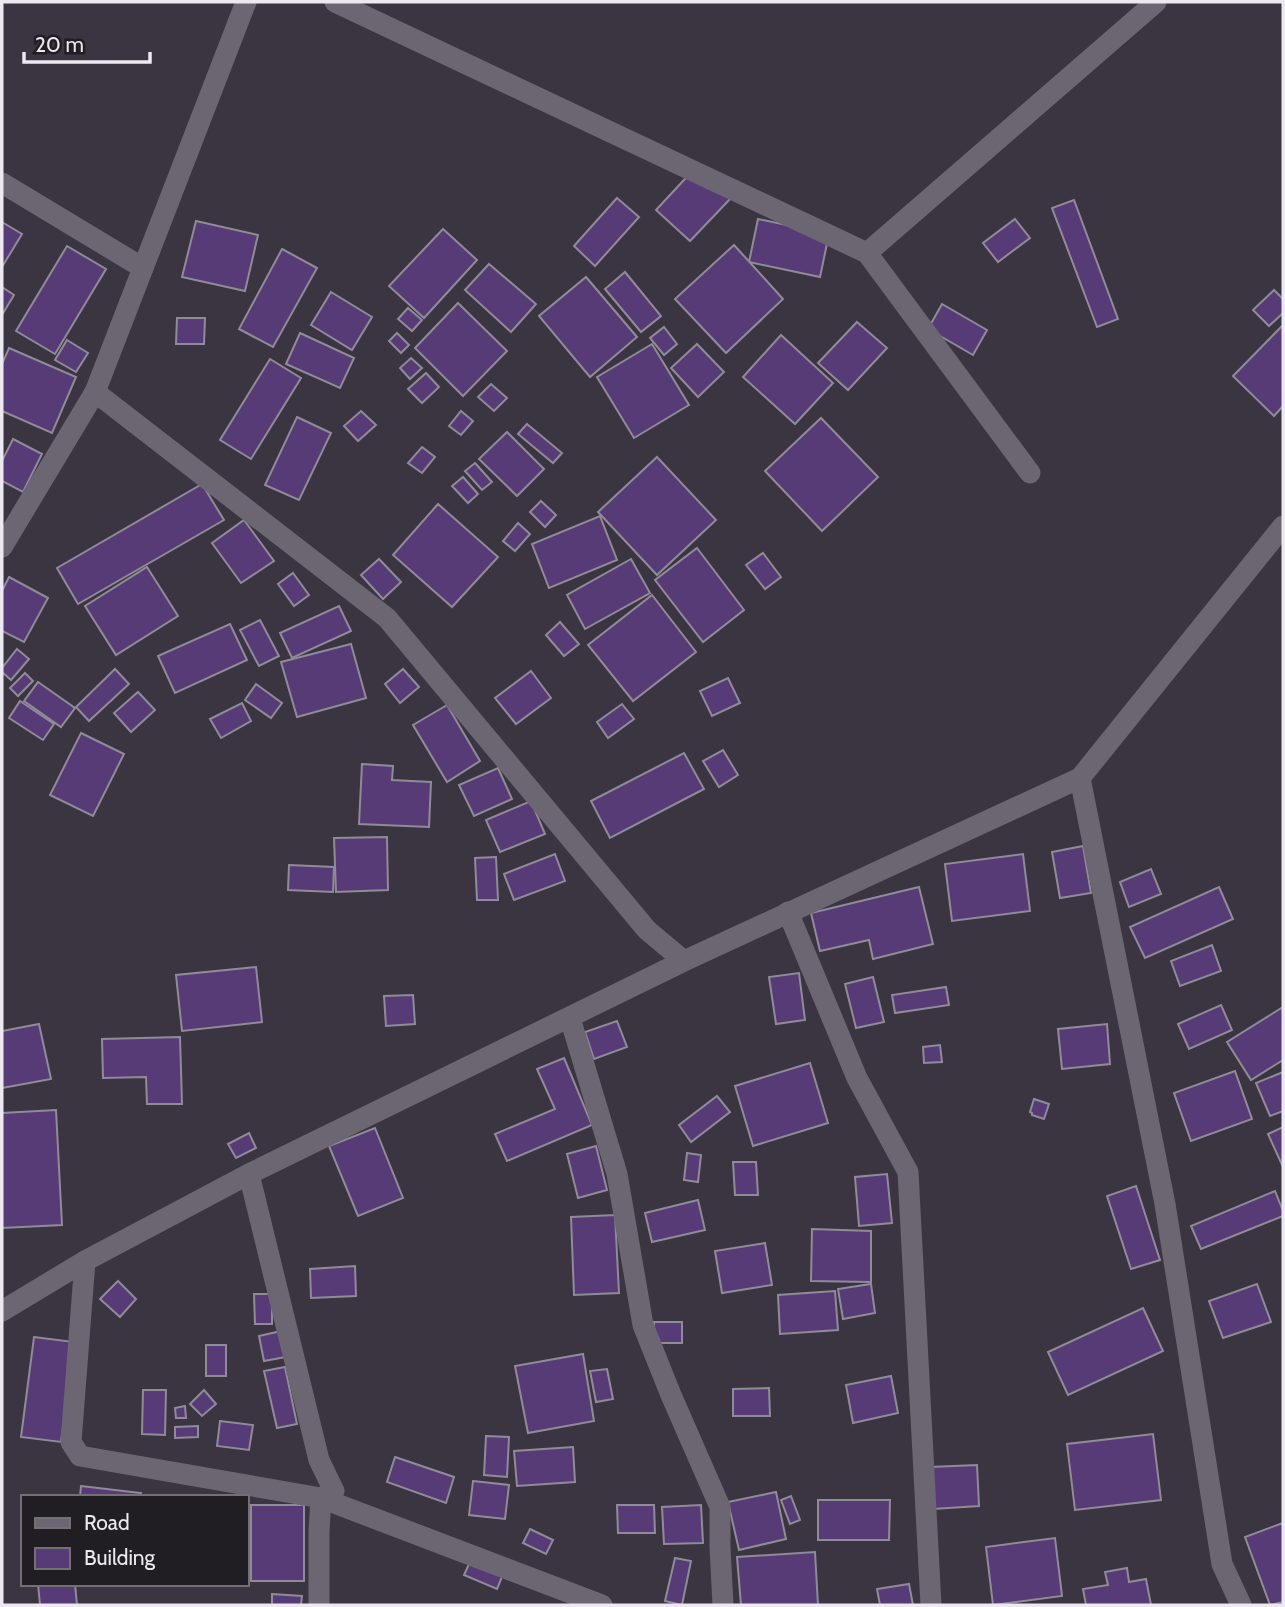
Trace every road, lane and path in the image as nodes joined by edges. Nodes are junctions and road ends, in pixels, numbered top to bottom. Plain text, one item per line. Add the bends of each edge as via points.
1 (246, 2) edge
2 (335, 2) edge
3 (1156, 2) edge
4 (2, 183) edge
5 (867, 253) junction
6 (143, 268) junction
7 (94, 392) junction
8 (1030, 473) dead end
9 (1280, 540) edge
10 (2, 547) edge
11 (1080, 778) junction
12 (788, 912) junction
13 (684, 961) junction
14 (570, 1018) junction
15 (249, 1174) junction
16 (85, 1261) junction
17 (2, 1311) edge
18 (321, 1498) junction
19 (319, 1605) edge
20 (602, 1605) edge
21 (723, 1605) edge
22 (931, 1605) edge
23 (1241, 1605) edge

1 - 6 street
2 - 5 street
3 - 5 street
4 - 6 street
5 - 8 street
6 - 7 street
7 - 10 street
7 - 13 street via 387,618 648,930
9 - 11 street
11 - 12 street
11 - 23 street via 1165,1204 1222,1564
12 - 13 street
12 - 22 street via 857,1078 908,1172
13 - 14 street
14 - 15 street
14 - 21 street via 617,1174 643,1325 720,1507
15 - 16 street
15 - 18 street via 319,1461 334,1491
16 - 17 street
16 - 18 street via 71,1442 80,1456
18 - 19 street
18 - 20 street

